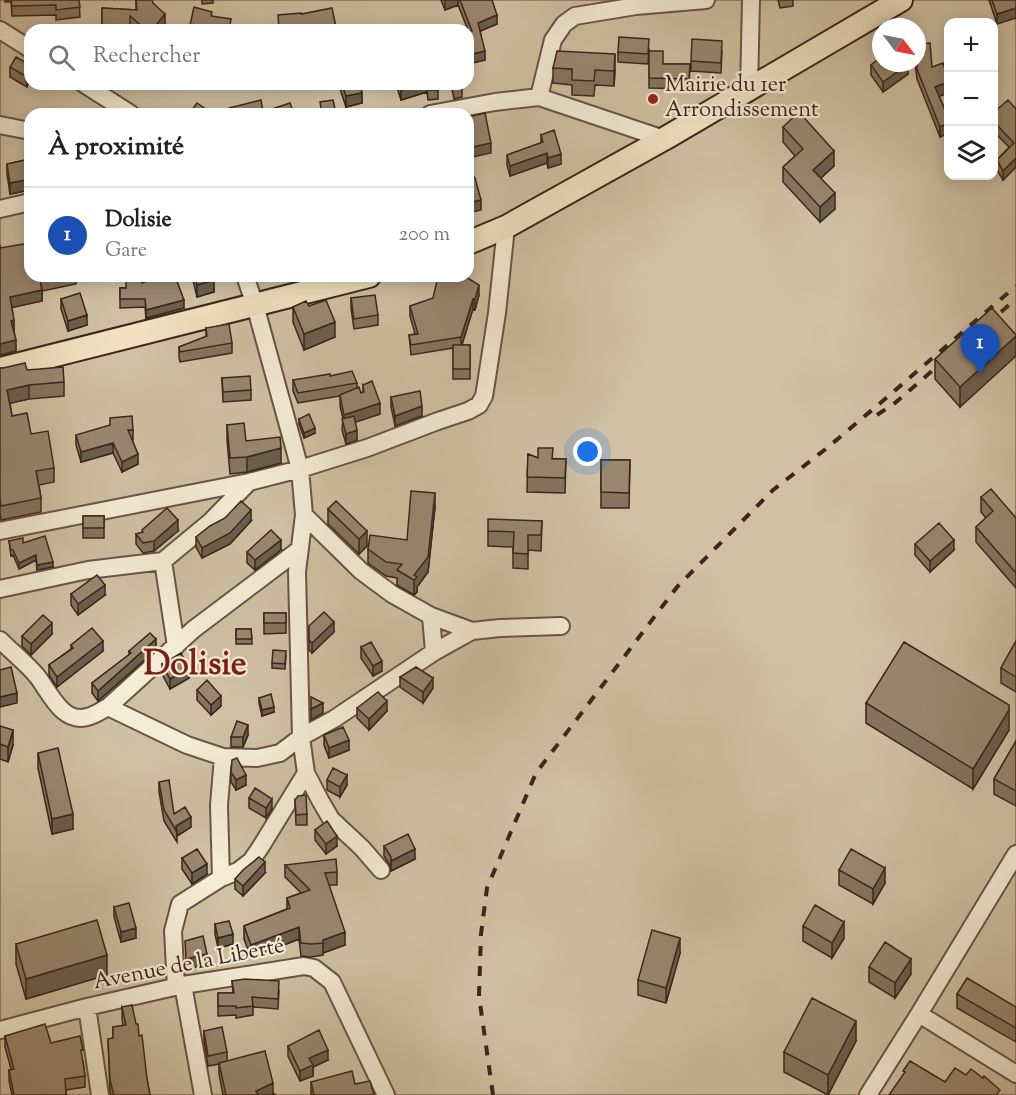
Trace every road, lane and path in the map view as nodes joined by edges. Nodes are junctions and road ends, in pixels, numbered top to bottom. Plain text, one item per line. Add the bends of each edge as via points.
1 (706, 0) edge
2 (751, 0) edge
3 (893, 2) edge
4 (0, 30) edge
5 (24, 45) edge
6 (749, 89) junction
7 (93, 90) edge
8 (539, 97) junction
9 (122, 108) edge
10 (462, 108) edge
11 (0, 125) edge
12 (24, 130) edge
13 (24, 132) edge
14 (0, 137) edge
15 (664, 139) junction
16 (24, 203) edge
17 (0, 209) edge
18 (506, 227) junction
19 (474, 240) edge
20 (247, 282) edge
21 (345, 282) edge
22 (255, 305) junction
23 (0, 369) edge
24 (300, 469) junction
25 (249, 482) junction
26 (304, 515) junction
27 (0, 531) edge
28 (300, 549) junction
29 (163, 561) junction
30 (0, 589) edge
31 (431, 616) junction
32 (561, 626) dead end
33 (472, 632) junction
34 (0, 640) edge
35 (176, 646) junction
36 (434, 652) junction
37 (108, 707) junction
38 (301, 737) junction
39 (223, 757) junction
40 (306, 773) junction
41 (1016, 854) edge
42 (381, 870) dead end
43 (221, 878) junction
44 (180, 986) junction
45 (87, 1007) junction
46 (919, 1014) junction
47 (0, 1030) edge
48 (1016, 1074) edge
49 (100, 1095) edge
50 (203, 1095) edge
51 (386, 1095) edge
52 (868, 1095) edge

1 - 8 street via 575,16 553,40
2 - 6 street
3 - 6 main road
4 - 5 street
6 - 15 main road
7 - 9 street
8 - 10 street
8 - 15 street
11 - 12 street
13 - 14 street
15 - 18 main road
16 - 17 street
18 - 19 main road
18 - 24 street via 497,313 484,396 479,405
20 - 22 street
21 - 22 main road
22 - 23 main road
22 - 24 street
24 - 25 street
24 - 26 street
25 - 27 street
25 - 29 street via 210,522
26 - 28 street
26 - 31 street via 361,571
28 - 35 street
28 - 38 street via 297,572
29 - 30 street via 88,570
29 - 35 street
31 - 33 street
31 - 36 street
32 - 33 street
33 - 36 street
34 - 37 street via 37,676 67,714 87,718
35 - 37 street
36 - 38 street
37 - 39 street via 187,745
38 - 39 street via 280,753 257,758
38 - 40 street
39 - 43 street via 219,805
40 - 42 street via 331,819
40 - 43 street via 251,861
41 - 46 street
43 - 44 street via 180,904 173,931
44 - 45 street, Avenue de la Liberté
44 - 50 street
44 - 51 street, Avenue de la Liberté via 304,966 314,968 332,982
45 - 47 street, Avenue de la Liberté
45 - 49 street
46 - 48 street
46 - 52 street

